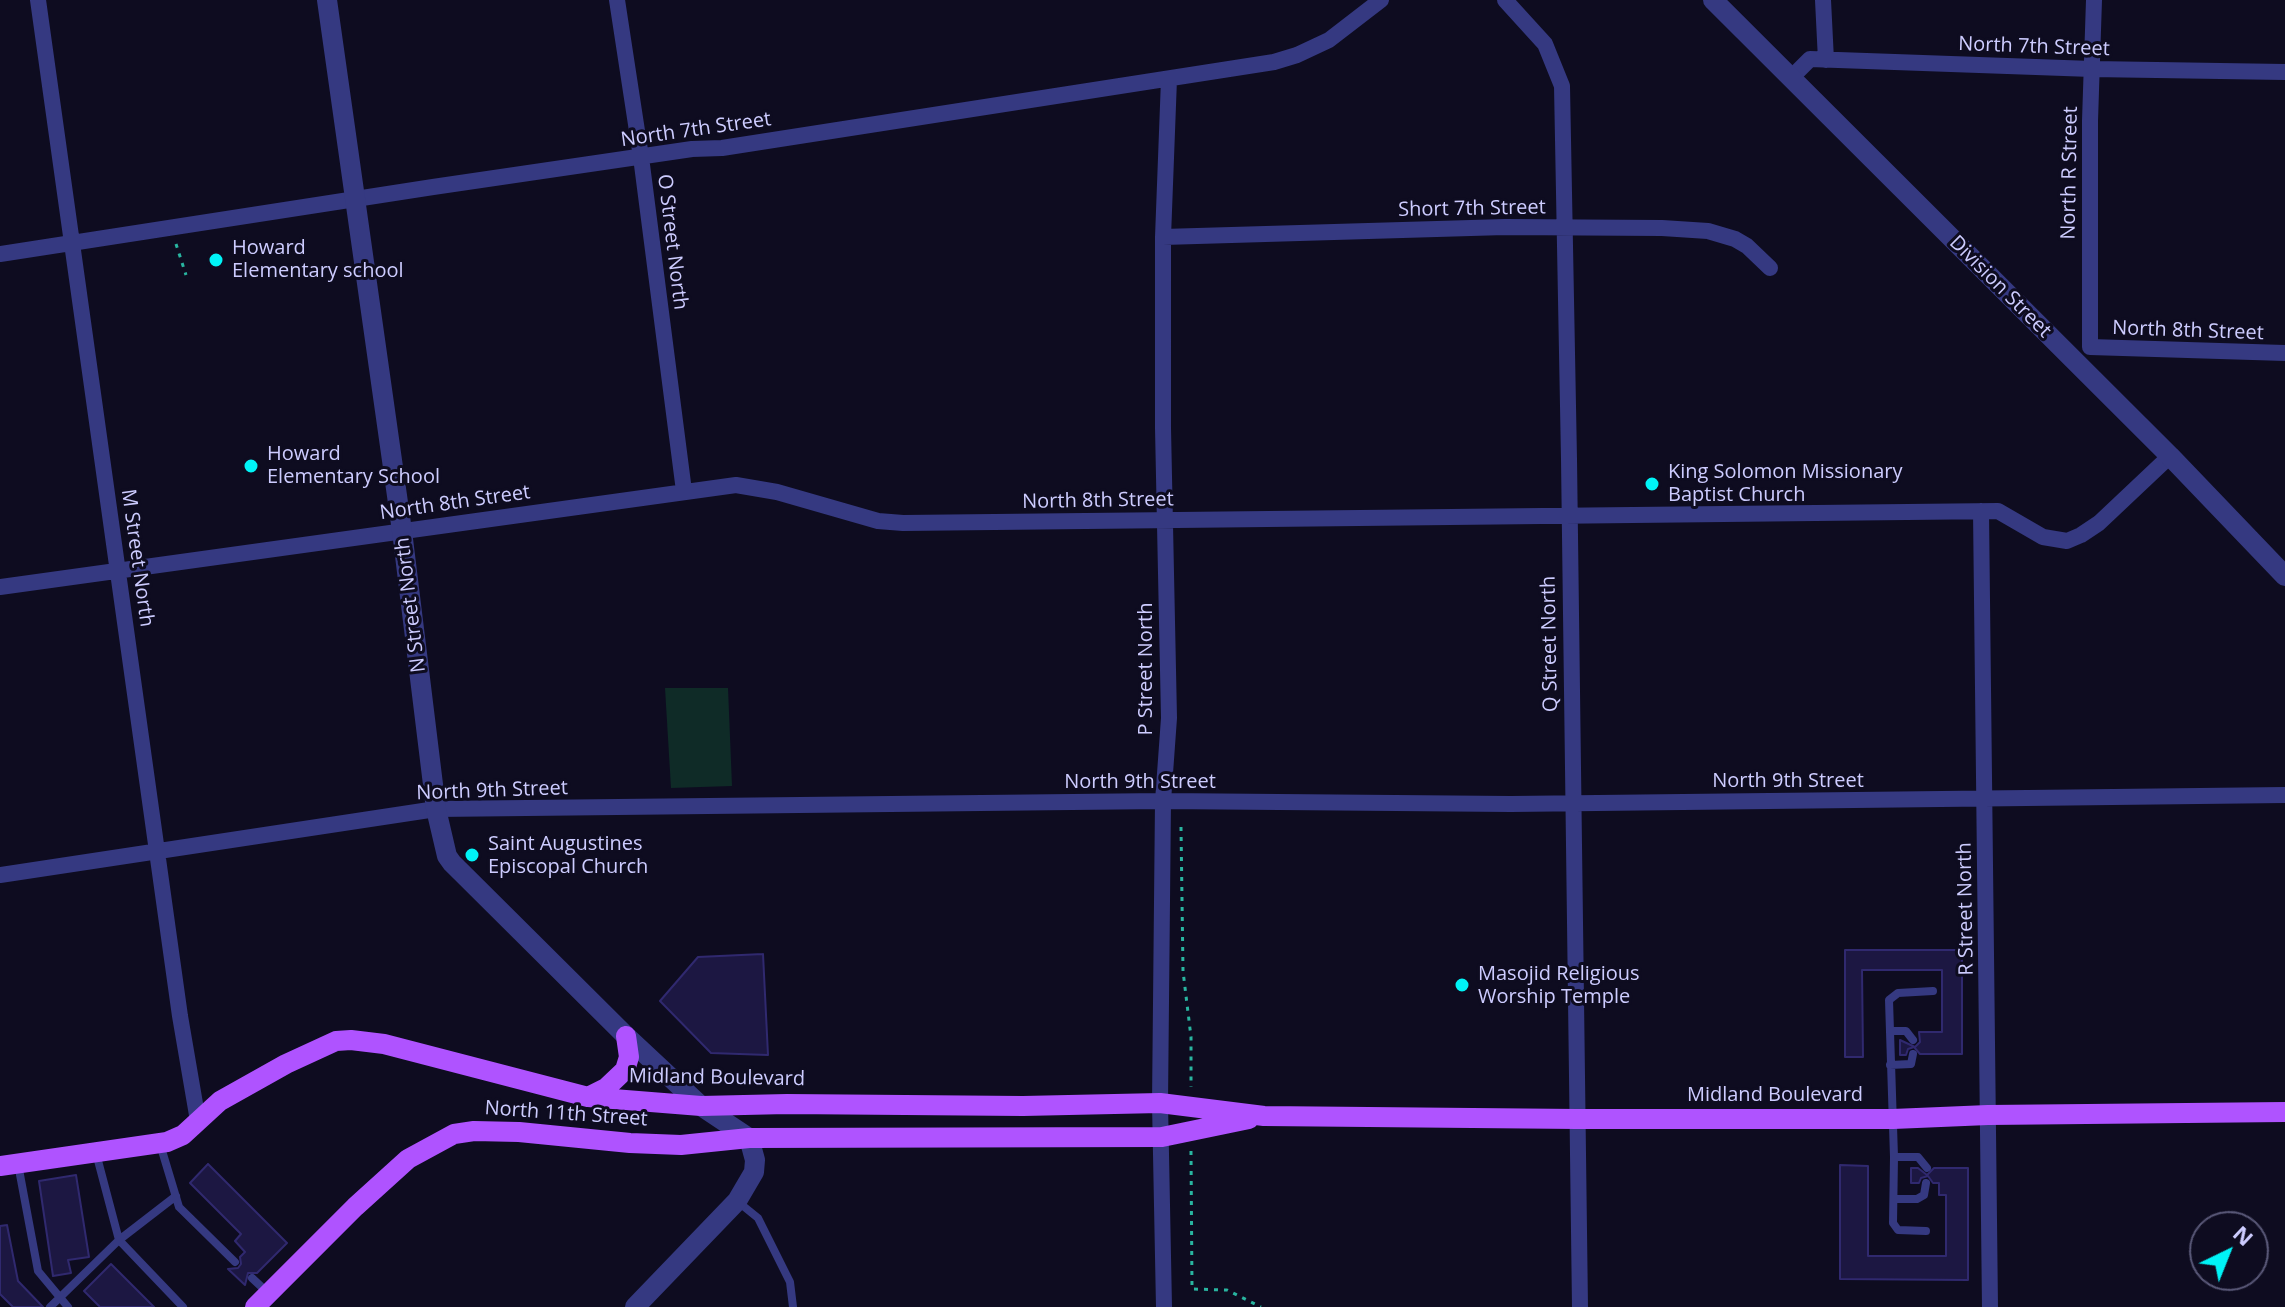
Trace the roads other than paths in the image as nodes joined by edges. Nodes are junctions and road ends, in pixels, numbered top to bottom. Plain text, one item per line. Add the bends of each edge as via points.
1 (38, 0) edge
2 (327, 0) edge
3 (617, 0) edge
4 (1381, 0) edge
5 (1505, 0) edge
6 (1713, 0) edge
7 (1823, 0) edge
8 (2094, 0) edge
9 (1826, 60) junction
10 (2092, 69) junction
11 (2285, 72) edge
12 (1791, 78) junction
13 (1169, 79) junction
14 (641, 157) junction
15 (355, 199) junction
16 (1565, 227) junction
17 (1163, 237) junction
18 (73, 243) junction
19 (0, 254) edge
20 (1770, 268) dead end
21 (2090, 347) junction
22 (2285, 353) edge
23 (2076, 363) junction
24 (2170, 456) junction
25 (684, 491) junction
26 (1981, 511) junction
27 (1569, 516) junction
28 (1165, 520) junction
29 (402, 531) junction
30 (119, 571) junction
31 (2285, 576) edge
32 (0, 587) edge
33 (2285, 795) edge
34 (1984, 799) junction
35 (1163, 801) junction
36 (1574, 803) junction
37 (436, 809) junction
38 (158, 854) junction
39 (0, 875) edge
40 (1933, 991) dead end
41 (1890, 1031) junction
42 (626, 1036) junction
43 (1908, 1037) dead end
44 (1908, 1058) dead end
45 (1890, 1065) junction
46 (588, 1097) junction
47 (1160, 1103) junction
48 (701, 1106) junction
49 (2285, 1112) edge
50 (1988, 1115) junction
51 (1264, 1116) junction
52 (1577, 1119) junction
53 (1893, 1119) junction
54 (198, 1121) junction
55 (1162, 1137) junction
56 (749, 1138) junction
57 (160, 1143) junction
58 (96, 1152) junction
59 (1894, 1157) junction
60 (9, 1164) edge
61 (1927, 1168) dead end
62 (1926, 1183) dead end
63 (176, 1196) junction
64 (1894, 1199) junction
65 (737, 1201) junction
66 (1926, 1231) dead end
67 (119, 1240) junction
68 (235, 1262) dead end
69 (252, 1278) dead end
70 (60, 1298) junction
71 (261, 1300) edge
72 (50, 1307) edge
73 (68, 1307) edge
74 (183, 1307) edge
75 (635, 1307) edge
76 (793, 1307) edge
77 (1164, 1307) edge
78 (1580, 1307) edge
79 (1990, 1307) edge

1 - 18 street, M Street North
2 - 15 street, N Street North
3 - 14 street, O Street North
4 - 13 street, North 7th Street via 1329,40 1297,55
5 - 16 street, Q Street North via 1545,44 1560,77
6 - 12 street, Division Street
7 - 9 street
8 - 10 street, North R Street
9 - 10 street, North 7th Street
9 - 12 street, North 7th Street via 1810,59
10 - 11 street, North 7th Street
10 - 21 street, North R Street
12 - 23 street, Division Street
13 - 14 street, North 7th Street
13 - 17 street, P Street North
14 - 15 street, North 7th Street
14 - 25 street, O Street North
15 - 18 street, North 7th Street
15 - 29 street, N Street North
16 - 17 street, Short 7th Street
16 - 20 street, Short 7th Street via 1708,231 1747,246
16 - 27 street, Q Street North
17 - 28 street, P Street North
18 - 19 street, North 7th Street
18 - 30 street, M Street North
21 - 22 street, North 8th Street
21 - 23 street
23 - 24 street, Division Street
24 - 26 street, North 8th Street via 2099,523 2067,541 2043,537 1998,511
24 - 31 street, Division Street
25 - 28 street, North 8th Street via 748,486 903,523
25 - 29 street, North 8th Street
26 - 27 street, North 8th Street
26 - 34 street, R Street North
27 - 28 street, North 8th Street
27 - 36 street, Q Street North
28 - 35 street, P Street North via 1169,718
29 - 30 street, North 8th Street
29 - 37 street, N Street North
30 - 32 street, North 8th Street
30 - 38 street, M Street North
33 - 34 street, North 9th Street
34 - 36 street, North 9th Street
34 - 50 street, R Street North
35 - 36 street, North 9th Street
35 - 37 street, North 9th Street
35 - 47 street, P Street North
36 - 52 street, Q Street North
37 - 38 street, North 9th Street
37 - 42 street, N Street North via 452,863
38 - 39 street, North 9th Street
38 - 54 street, M Street North
40 - 41 lane via 1898,993 1889,1000
41 - 43 lane
41 - 45 lane
42 - 46 main road via 625,1070
42 - 48 street, N Street North
44 - 45 lane
45 - 53 lane
46 - 48 main road, Midland Boulevard
46 - 54 main road, Midland Boulevard via 351,1040 336,1041 286,1064 220,1101
47 - 48 main road, Midland Boulevard
47 - 51 main road, Midland Boulevard
47 - 55 street, P Street North
48 - 56 street, N Street North
49 - 50 main road, Midland Boulevard
50 - 53 main road, Midland Boulevard
50 - 79 street, R Street North
51 - 52 main road, Midland Boulevard
51 - 55 main road, Midland Boulevard
52 - 53 main road, Midland Boulevard
52 - 78 street, Q Street North
53 - 59 lane
54 - 57 main road, Midland Boulevard via 183,1135
55 - 56 main road, Midland Boulevard
55 - 77 street, P Street North
56 - 65 street via 754,1172
56 - 71 main road, North 11th Street via 681,1145 519,1132 454,1134 408,1159
57 - 58 main road
57 - 63 lane
58 - 60 main road
58 - 67 lane
59 - 61 lane via 1918,1157
59 - 64 lane
60 - 70 lane via 38,1271
62 - 64 lane via 1924,1195 1917,1199
63 - 67 lane
63 - 68 lane via 179,1207
64 - 66 lane via 1893,1223 1898,1230
65 - 75 street
65 - 76 lane via 758,1218 790,1282
67 - 70 lane
67 - 74 lane
69 - 71 lane
70 - 72 lane
70 - 73 lane

